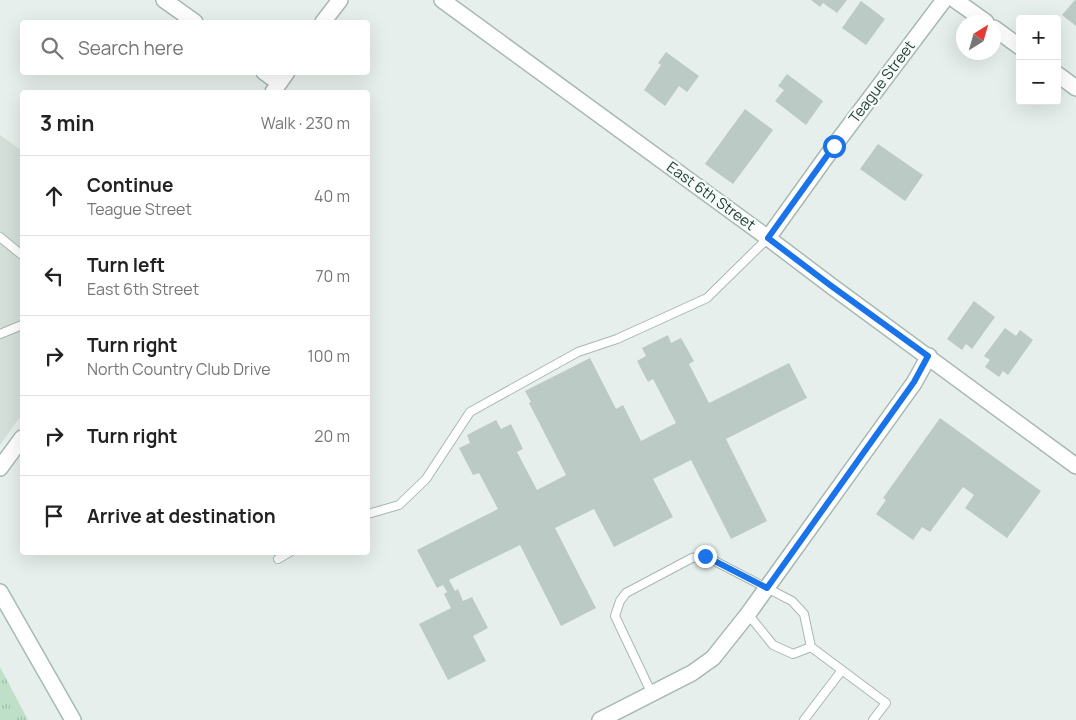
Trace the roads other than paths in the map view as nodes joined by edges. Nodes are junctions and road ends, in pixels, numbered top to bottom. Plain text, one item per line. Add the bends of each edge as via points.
1 (164, 0) edge
2 (340, 0) edge
3 (442, 0) edge
4 (944, 0) edge
5 (955, 0) edge
6 (976, 15) edge
7 (192, 20) edge
8 (325, 20) edge
9 (1001, 33) edge
10 (1016, 44) edge
11 (268, 75) edge
12 (1061, 77) edge
13 (280, 83) edge
14 (1076, 88) edge
15 (0, 237) edge
16 (768, 238) junction
17 (20, 253) edge
18 (20, 327) edge
19 (0, 334) edge
20 (928, 356) junction
21 (20, 441) edge
22 (1076, 466) edge
23 (0, 468) edge
24 (370, 513) edge
25 (285, 555) edge
26 (278, 559) dead end
27 (767, 588) junction
28 (0, 592) edge
29 (748, 614) junction
30 (811, 647) junction
31 (842, 670) junction
32 (652, 694) junction
33 (73, 720) edge
34 (600, 720) edge
35 (804, 720) edge
36 (873, 720) edge

1 - 7 street
2 - 8 street
3 - 16 street, East 6th Street
4 - 16 street, Teague Street
5 - 6 street
9 - 10 street
11 - 13 street
12 - 14 street
15 - 17 lane
16 - 20 street, East 6th Street
16 - 24 lane via 707,298 617,339 578,352 470,412 426,479 399,504
18 - 19 lane
20 - 22 street, East 6th Street
20 - 27 street via 914,382
21 - 23 street
25 - 26 lane
27 - 29 street
27 - 30 lane via 792,600 804,614
27 - 32 lane via 705,556 692,558 626,593 616,616
28 - 33 street
29 - 30 lane via 772,645 793,654
29 - 32 street via 707,664
30 - 31 lane
31 - 35 lane
31 - 36 lane via 886,703
32 - 34 street

